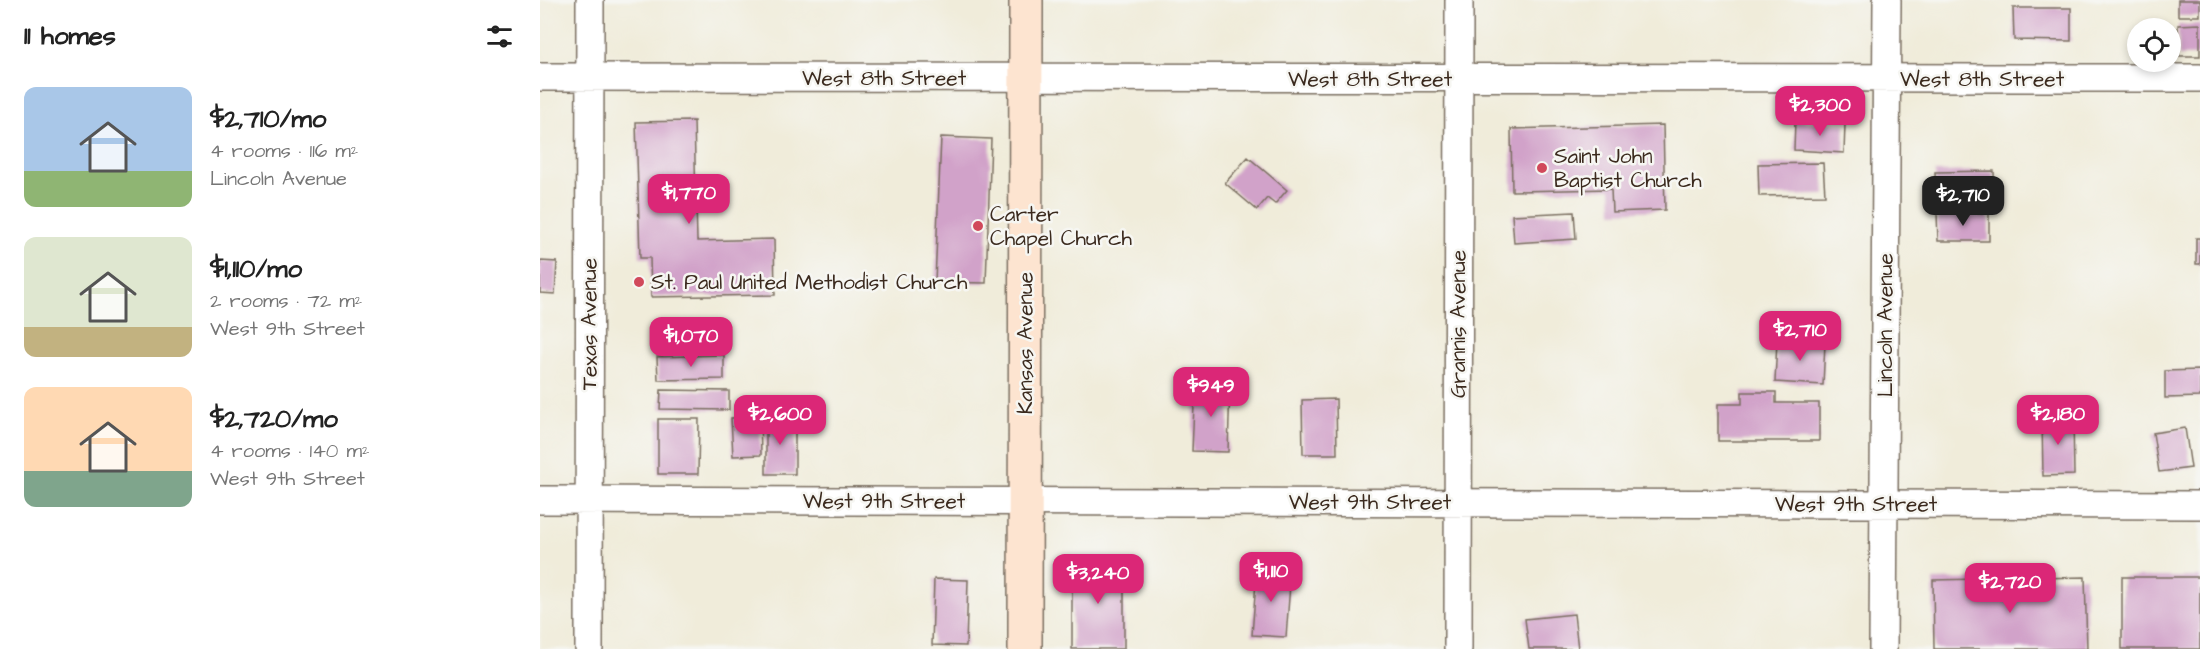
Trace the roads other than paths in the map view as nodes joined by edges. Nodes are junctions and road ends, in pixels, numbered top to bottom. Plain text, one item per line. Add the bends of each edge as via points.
1 (590, 0) edge
2 (1026, 0) edge
3 (1459, 0) edge
4 (1887, 0) edge
5 (540, 77) edge
6 (590, 78) junction
7 (1026, 78) junction
8 (2200, 78) edge
9 (1458, 79) junction
10 (1887, 80) junction
11 (540, 500) edge
12 (589, 500) junction
13 (1025, 501) junction
14 (1458, 502) junction
15 (1884, 504) junction
16 (2200, 505) edge
17 (589, 649) edge
18 (1025, 649) edge
19 (1458, 649) edge
20 (1883, 649) edge

1 - 6 street, Texas Avenue
2 - 7 street, Kansas Avenue
3 - 9 street, Grannis Avenue
4 - 10 street, Lincoln Avenue
5 - 6 street, West 8th Street
6 - 7 street, West 8th Street
6 - 12 street, Texas Avenue
7 - 9 street, West 8th Street
7 - 13 street, Kansas Avenue
8 - 10 street, West 8th Street
9 - 10 street, West 8th Street
9 - 14 street, Grannis Avenue
10 - 15 street, Lincoln Avenue
11 - 12 street, West 9th Street
12 - 13 street, West 9th Street
12 - 17 street, Texas Avenue
13 - 14 street, West 9th Street
13 - 18 street, Kansas Avenue
14 - 15 street, West 9th Street
14 - 19 street, Grannis Avenue
15 - 16 street, West 9th Street
15 - 20 street, Lincoln Avenue

